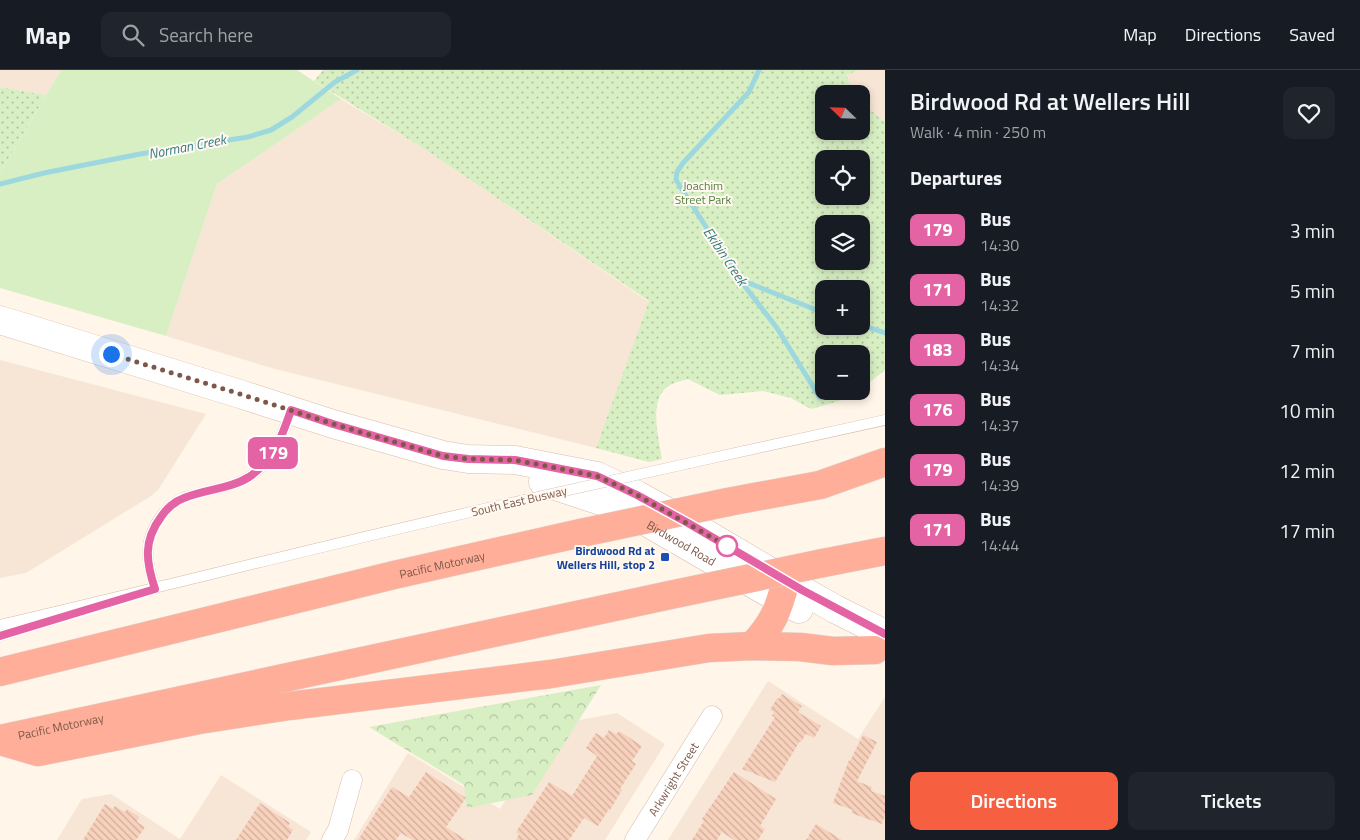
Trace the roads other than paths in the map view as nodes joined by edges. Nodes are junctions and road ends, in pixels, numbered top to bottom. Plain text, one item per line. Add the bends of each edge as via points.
1 (0, 320) edge
2 (291, 410) junction
3 (885, 420) edge
4 (885, 462) edge
5 (885, 551) edge
6 (155, 589) junction
7 (783, 591) junction
8 (0, 626) edge
9 (0, 636) edge
10 (752, 646) junction
11 (882, 646) edge
12 (0, 672) edge
13 (712, 716) dead end
14 (0, 740) edge
15 (352, 780) dead end
16 (332, 840) edge
17 (635, 840) edge

1 - 2 main road, Birdwood Road
2 - 6 lane via 281,440 258,470 230,485 184,498 164,513 148,543
2 - 7 main road, Birdwood Road via 443,456 515,460 597,476 688,523
3 - 6 lane, South East Busway, bridge via 488,508
4 - 12 highway, Pacific Motorway, bridge via 820,485 394,575
5 - 14 highway, Pacific Motorway, bridge
6 - 8 lane, South East Busway
6 - 9 lane, South East Busway
7 - 10 highway via 774,618
7 - 11 main road, Birdwood Road via 835,609
10 - 11 highway via 833,651
10 - 14 highway via 709,648 551,674 289,706 38,752
13 - 17 street, Arkwright Street
15 - 16 street via 338,830

